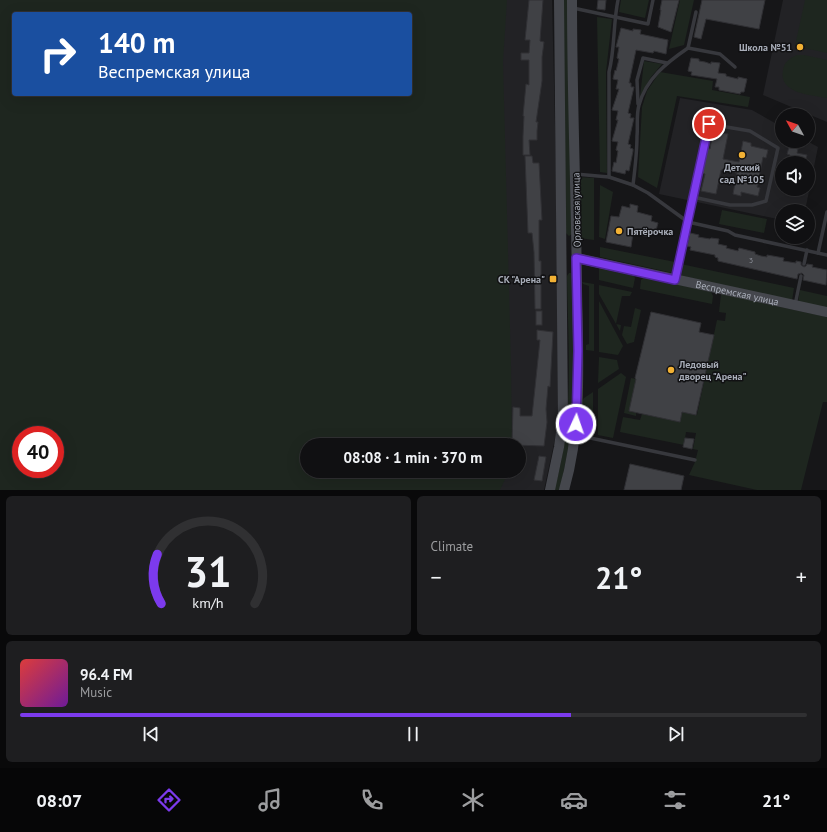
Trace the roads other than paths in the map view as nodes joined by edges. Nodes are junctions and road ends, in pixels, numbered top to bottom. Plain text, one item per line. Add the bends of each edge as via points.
1 (559, 0) edge
2 (618, 0) edge
3 (653, 0) edge
4 (572, 4) edge
5 (696, 12) dead end
6 (615, 16) junction
7 (688, 48) junction
8 (667, 63) junction
9 (735, 67) dead end
10 (638, 106) junction
11 (575, 174) junction
12 (609, 177) junction
13 (633, 185) junction
14 (693, 197) junction
15 (827, 212) edge
16 (688, 222) junction
17 (807, 250) junction
18 (818, 253) junction
19 (827, 255) edge
20 (576, 258) junction
21 (804, 264) dead end
22 (801, 276) dead end
23 (675, 280) junction
24 (795, 306) junction
25 (827, 312) edge
26 (575, 435) junction
27 (695, 460) dead end
28 (550, 490) edge
29 (564, 490) edge

1 - 28 street, Орловская улица via 563,418
2 - 6 lane
3 - 6 lane via 648,24
4 - 6 lane
4 - 11 street, Орловская улица
5 - 7 lane
6 - 12 lane via 609,72
7 - 8 lane
7 - 9 lane via 720,54
8 - 10 lane via 654,75
8 - 10 lane via 643,58 637,80
10 - 13 lane via 637,157
11 - 12 lane
11 - 20 street, Орловская улица
12 - 13 lane
13 - 16 lane
14 - 14 lane via 709,124 750,131 778,148 766,201 752,205 730,205
14 - 16 lane
15 - 18 lane
16 - 17 lane
16 - 23 lane
17 - 18 lane
17 - 21 lane
18 - 19 lane
20 - 23 street, Веспремская улица
20 - 26 street, Орловская улица via 578,351
22 - 24 lane
23 - 24 street, Веспремская улица
24 - 25 street, Веспремская улица
26 - 27 lane
26 - 29 street, Орловская улица

